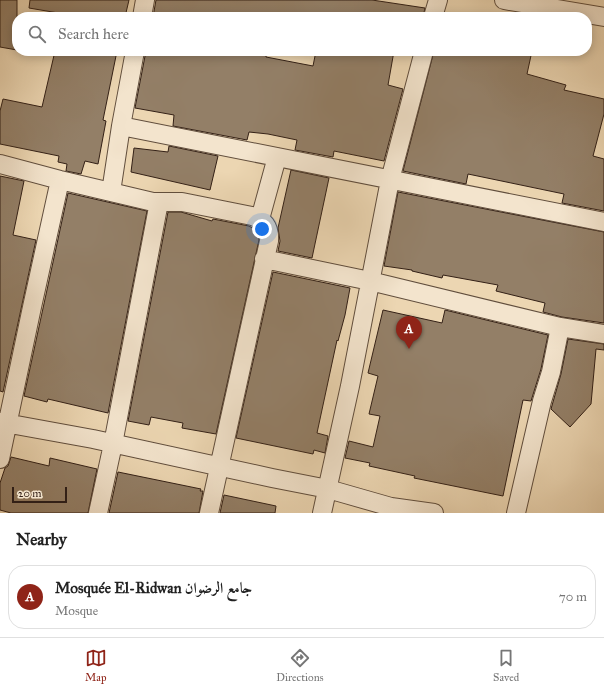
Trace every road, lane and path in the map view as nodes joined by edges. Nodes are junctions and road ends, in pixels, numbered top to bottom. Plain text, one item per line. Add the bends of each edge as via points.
1 (145, 0) edge
2 (438, 0) edge
3 (504, 0) edge
4 (143, 12) edge
5 (434, 12) edge
6 (575, 12) edge
7 (592, 15) edge
8 (604, 17) edge
9 (134, 56) edge
10 (423, 56) edge
11 (121, 126) junction
12 (277, 157) junction
13 (0, 164) edge
14 (60, 180) junction
15 (390, 180) junction
16 (111, 192) junction
17 (159, 202) junction
18 (260, 219) junction
19 (604, 222) edge
20 (264, 259) junction
21 (370, 281) junction
22 (560, 327) junction
23 (604, 334) edge
24 (4, 423) edge
25 (113, 444) junction
26 (0, 459) edge
27 (219, 467) junction
28 (328, 489) junction
29 (98, 513) edge
30 (209, 513) edge
31 (322, 513) edge
32 (434, 513) edge
33 (516, 513) edge

1 - 4 street
2 - 5 street
3 - 6 street
7 - 8 street
9 - 11 street
10 - 15 street
11 - 12 street
11 - 16 street
12 - 15 street
12 - 18 street
13 - 14 street
14 - 16 street
14 - 24 street
15 - 19 street
15 - 21 street
16 - 17 street
17 - 18 street via 182,202
17 - 25 street
18 - 20 street via 270,232
20 - 21 street
20 - 27 street
21 - 22 street
21 - 28 street
22 - 23 street
22 - 33 street via 552,372 542,402
24 - 25 street
24 - 26 street
25 - 27 street
25 - 29 street
27 - 28 street
27 - 30 street
28 - 31 street
28 - 32 street via 391,507

